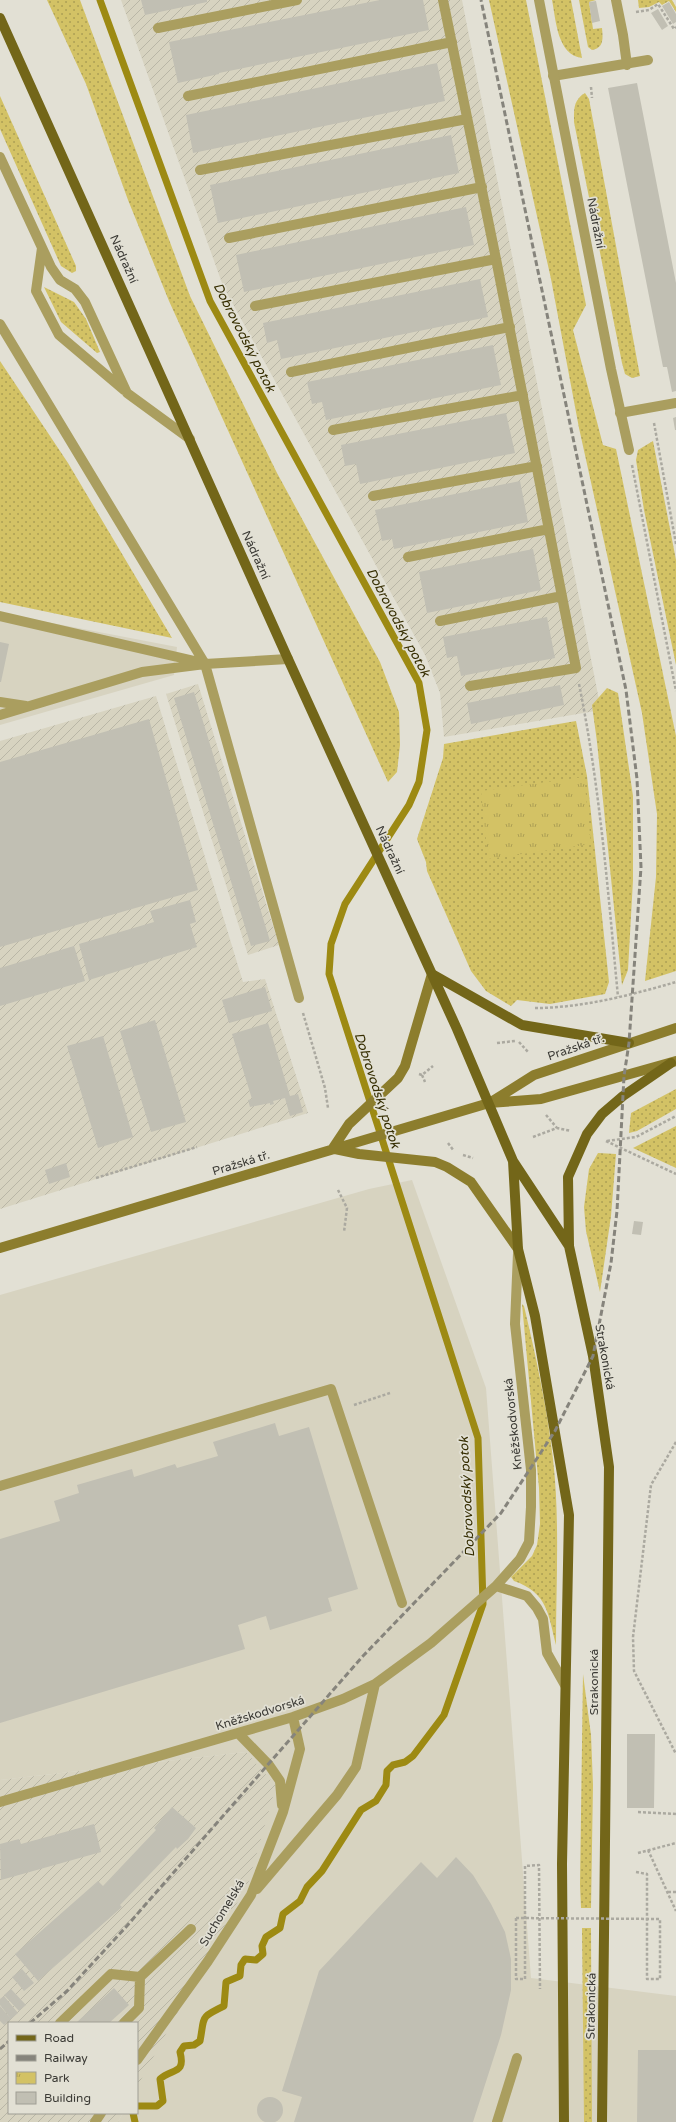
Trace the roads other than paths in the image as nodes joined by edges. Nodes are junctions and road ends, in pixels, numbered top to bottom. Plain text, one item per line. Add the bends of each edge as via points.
1 (297, 0) edge
2 (443, 0) edge
3 (539, 0) edge
4 (616, 0) edge
5 (0, 18) edge
6 (158, 28) dead end
7 (452, 42) junction
8 (648, 60) dead end
9 (627, 64) junction
10 (554, 76) junction
11 (188, 96) dead end
12 (467, 119) junction
13 (0, 157) edge
14 (200, 170) dead end
15 (482, 187) junction
16 (230, 238) dead end
17 (42, 248) junction
18 (496, 259) junction
19 (255, 306) dead end
20 (0, 324) edge
21 (510, 327) junction
22 (291, 372) dead end
23 (127, 393) junction
24 (523, 395) junction
25 (676, 403) edge
26 (620, 413) junction
27 (333, 430) dead end
28 (190, 439) junction
29 (629, 450) road end
30 (536, 466) junction
31 (373, 496) dead end
32 (549, 529) junction
33 (408, 557) dead end
34 (562, 596) junction
35 (0, 616) edge
36 (440, 621) dead end
37 (288, 659) junction
38 (205, 664) junction
39 (470, 686) dead end
40 (0, 702) edge
41 (28, 707) junction
42 (0, 715) edge
43 (432, 974) junction
44 (299, 998) road end
45 (676, 1028) edge
46 (629, 1043) junction
47 (673, 1062) edge
48 (489, 1103) junction
49 (333, 1148) junction
50 (512, 1161) junction
51 (569, 1246) junction
52 (0, 1248) edge
53 (518, 1249) junction
54 (0, 1486) edge
55 (495, 1587) junction
56 (402, 1604) dead end
57 (374, 1684) junction
58 (565, 1685) junction
59 (293, 1717) junction
60 (238, 1733) junction
61 (0, 1802) edge
62 (283, 1812) junction
63 (251, 1895) junction
64 (191, 1929) dead end
65 (140, 1977) junction
66 (61, 2022) edge
67 (125, 2022) edge
68 (517, 2058) dead end
69 (138, 2059) edge
70 (497, 2122) edge
71 (564, 2122) edge
72 (602, 2122) edge

1 - 6 street
2 - 7 street
3 - 10 street, Nádražní
4 - 9 street
5 - 28 main road, Nádražní
7 - 11 street
7 - 12 street
8 - 9 street
9 - 10 street
10 - 26 street, Nádražní
12 - 14 street
12 - 15 street
13 - 17 street
15 - 16 street
15 - 18 street
17 - 23 street via 60,280 75,289 85,302
17 - 23 street via 36,291 59,335
18 - 19 street
18 - 21 street
20 - 38 street
21 - 22 street
21 - 24 street
23 - 28 street
24 - 27 street
24 - 30 street
25 - 26 street
26 - 29 street, Nádražní
28 - 37 main road, Nádražní
30 - 31 street
30 - 32 street
32 - 33 street
32 - 34 street
34 - 36 street
34 - 39 street via 576,668
35 - 38 street
37 - 38 street
37 - 43 main road, Nádražní
38 - 41 street via 142,672
38 - 44 street
40 - 41 street
41 - 42 street
43 - 46 main road via 522,1025
43 - 48 main road, Nádražní
43 - 49 main road via 405,1066 398,1078 350,1124
45 - 46 main road, Pražská tř.
46 - 48 main road, Pražská tř. via 534,1075
47 - 48 main road, Pražská tř. via 540,1099
47 - 51 main road via 623,1096 602,1114 587,1134 568,1178
48 - 49 main road, Pražská tř.
48 - 50 main road
49 - 52 main road, Pražská tř.
49 - 53 main road via 359,1154 435,1162 447,1167 471,1182
50 - 51 main road
50 - 53 main road
51 - 72 main road, Strakonická via 593,1356 609,1466
53 - 55 street, Kněžskodvorská via 514,1324 531,1470 529,1542 520,1559
53 - 58 main road via 535,1316 569,1515
54 - 56 street via 331,1389
55 - 57 street, Kněžskodvorská via 431,1642
55 - 58 street via 527,1596 537,1608 543,1620 547,1653
57 - 59 street, Kněžskodvorská via 343,1699
57 - 63 street via 356,1767 337,1796
58 - 71 main road via 562,1864
59 - 60 street, Kněžskodvorská
59 - 62 street, Suchomelská via 300,1749
60 - 61 street, Kněžskodvorská
60 - 62 street via 269,1765 280,1781
62 - 63 street, Suchomelská
63 - 69 street, Suchomelská via 208,1961
64 - 65 street
65 - 66 street via 111,1974
65 - 67 street via 139,2008
68 - 70 street

